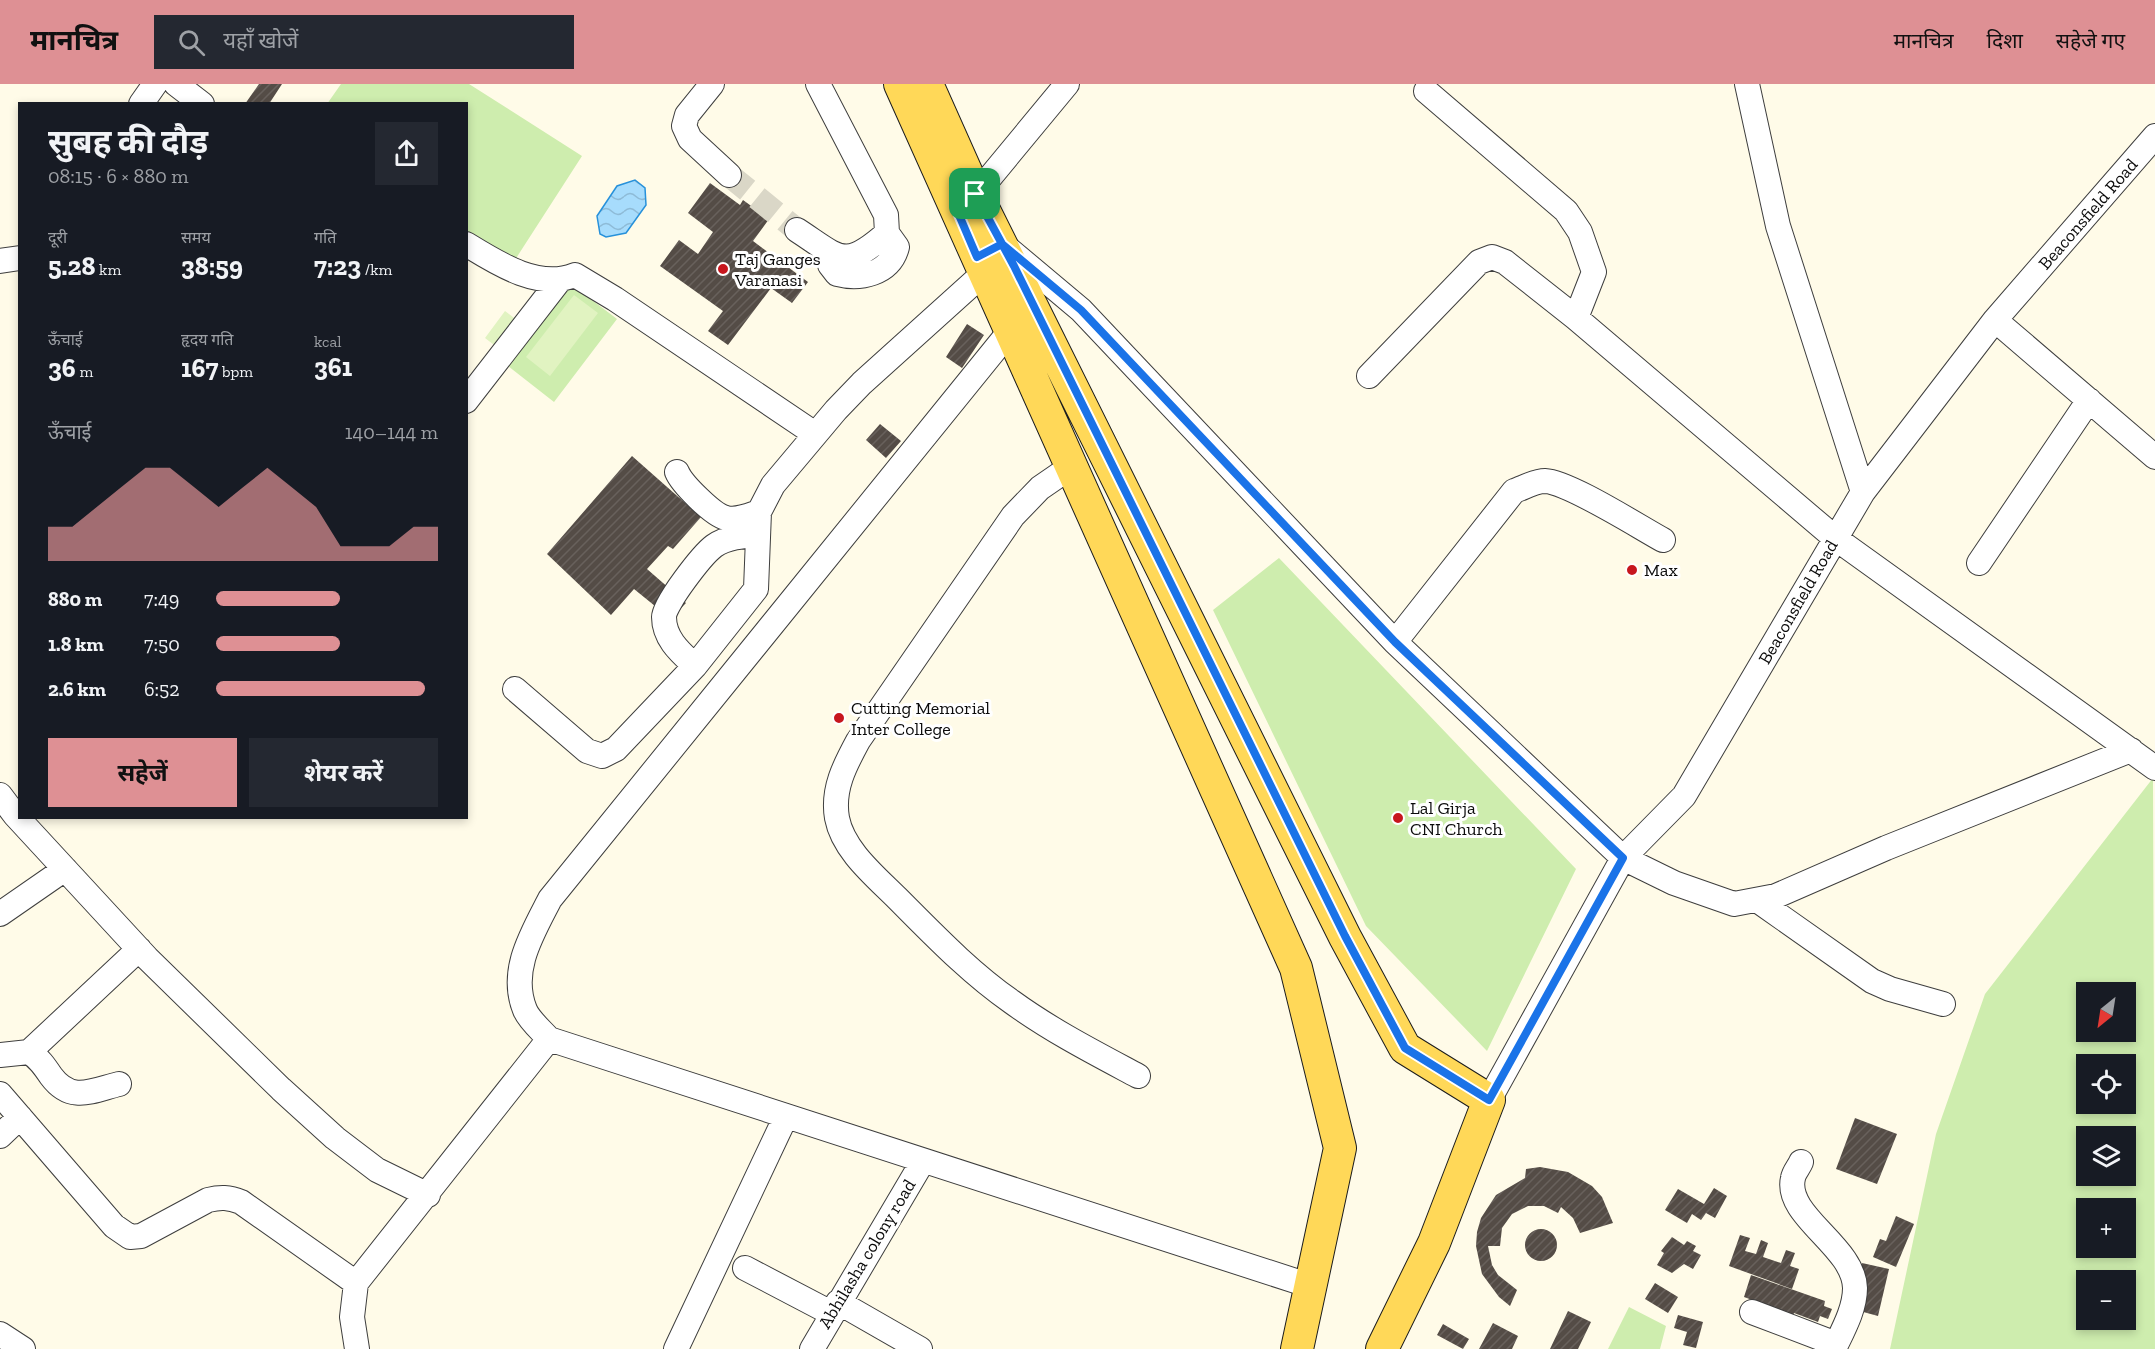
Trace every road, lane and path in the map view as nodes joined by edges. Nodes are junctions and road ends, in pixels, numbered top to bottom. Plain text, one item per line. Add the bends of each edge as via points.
1 (155, 84) edge
2 (176, 84) edge
3 (712, 84) edge
4 (818, 84) edge
5 (900, 84) edge
6 (927, 84) edge
7 (1067, 84) edge
8 (1747, 84) edge
9 (1426, 91) dead end
10 (142, 102) edge
11 (199, 102) edge
12 (2151, 149) edge
13 (729, 175) tunnel mouth
14 (967, 205) junction
15 (796, 230) tunnel mouth
16 (468, 245) edge
17 (18, 258) edge
18 (988, 258) junction
19 (0, 261) edge
20 (560, 281) junction
21 (1576, 318) junction
22 (1995, 320) junction
23 (1010, 331) junction
24 (1369, 376) dead end
25 (468, 398) edge
26 (2089, 400) junction
27 (815, 435) junction
28 (2155, 457) edge
29 (1072, 466) junction
30 (677, 472) dead end
31 (1863, 492) junction
32 (759, 524) junction
33 (1835, 538) junction
34 (1663, 540) dead end
35 (1979, 563) dead end
36 (1395, 642) junction
37 (695, 666) junction
38 (515, 689) dead end
39 (2131, 750) junction
40 (2155, 768) edge
41 (0, 795) edge
42 (18, 818) edge
43 (19, 819) edge
44 (1623, 858) junction
45 (65, 870) junction
46 (1757, 900) junction
47 (0, 914) edge
48 (139, 949) junction
49 (1943, 1004) dead end
50 (549, 1039) junction
51 (29, 1052) junction
52 (0, 1055) edge
53 (1138, 1076) dead end
54 (119, 1084) dead end
55 (0, 1094) edge
56 (1489, 1100) junction
57 (786, 1116) junction
58 (20, 1118) junction
59 (0, 1136) edge
60 (923, 1161) junction
61 (1802, 1162) dead end
62 (428, 1195) junction
63 (746, 1268) dead end
64 (356, 1283) junction
65 (1311, 1286) junction
66 (835, 1308) junction
67 (1752, 1312) dead end
68 (0, 1334) edge
69 (1835, 1347) edge
70 (23, 1349) edge
71 (357, 1349) edge
72 (676, 1349) edge
73 (812, 1349) edge
74 (920, 1349) edge
75 (1297, 1349) edge
76 (1383, 1349) edge

1 - 10 street
2 - 11 street
3 - 13 street via 687,115 684,126 690,139
4 - 15 street via 886,215 887,233 866,252 838,257
5 - 14 main road
6 - 14 main road
7 - 14 street
8 - 31 street via 1779,226
9 - 21 street via 1566,211 1580,232 1594,272
12 - 22 street, Beaconsfield Road
14 - 18 main road
16 - 20 street via 502,267
17 - 19 street
18 - 23 main road
18 - 27 street
18 - 36 street via 1081,310
18 - 56 main road via 1052,345 1345,936 1405,1048
20 - 25 street
20 - 27 street via 575,275 615,299
21 - 24 street via 1505,262 1492,257 1479,262
21 - 33 street
22 - 26 street
22 - 31 street, Beaconsfield Road
23 - 29 main road
23 - 50 street via 550,899 527,943 518,980 526,1012
26 - 28 street
26 - 35 street
27 - 32 street via 773,485
29 - 53 street via 1040,488 1013,516 858,741 843,769 836,795 837,819 868,870 954,955 1018,1007
29 - 65 main road via 1296,968 1340,1148
30 - 32 street via 680,481 714,512 726,519 740,518
31 - 33 street, Beaconsfield Road
32 - 37 street via 756,589
32 - 37 street via 714,546 684,579 664,615 667,634
33 - 39 street
33 - 44 street, Beaconsfield Road via 1684,796
34 - 36 street via 1580,494 1546,481 1514,491
36 - 44 street
37 - 38 street via 616,749 602,756 587,751
39 - 40 street
39 - 46 street via 1776,896
41 - 42 street
43 - 45 street
44 - 46 street via 1674,883 1734,904
44 - 56 street, Beaconsfield Road
45 - 47 street
45 - 48 street
46 - 49 street via 1872,981
48 - 51 street
48 - 62 street via 335,1138 377,1170
50 - 57 street
50 - 62 street
51 - 52 street
51 - 54 street via 67,1092
55 - 58 street
56 - 76 main road via 1434,1243
57 - 60 street
57 - 72 street
58 - 59 street
58 - 64 street via 125,1235 141,1236 208,1200 231,1198
60 - 65 street
60 - 66 street, Abhilasha colony road
61 - 69 street via 1793,1178 1800,1206 1851,1268 1855,1288 1850,1315
62 - 64 street
63 - 66 street
64 - 71 street via 352,1317
65 - 75 main road
66 - 73 street, Abhilasha colony road
66 - 74 street
67 - 69 street
68 - 70 street

